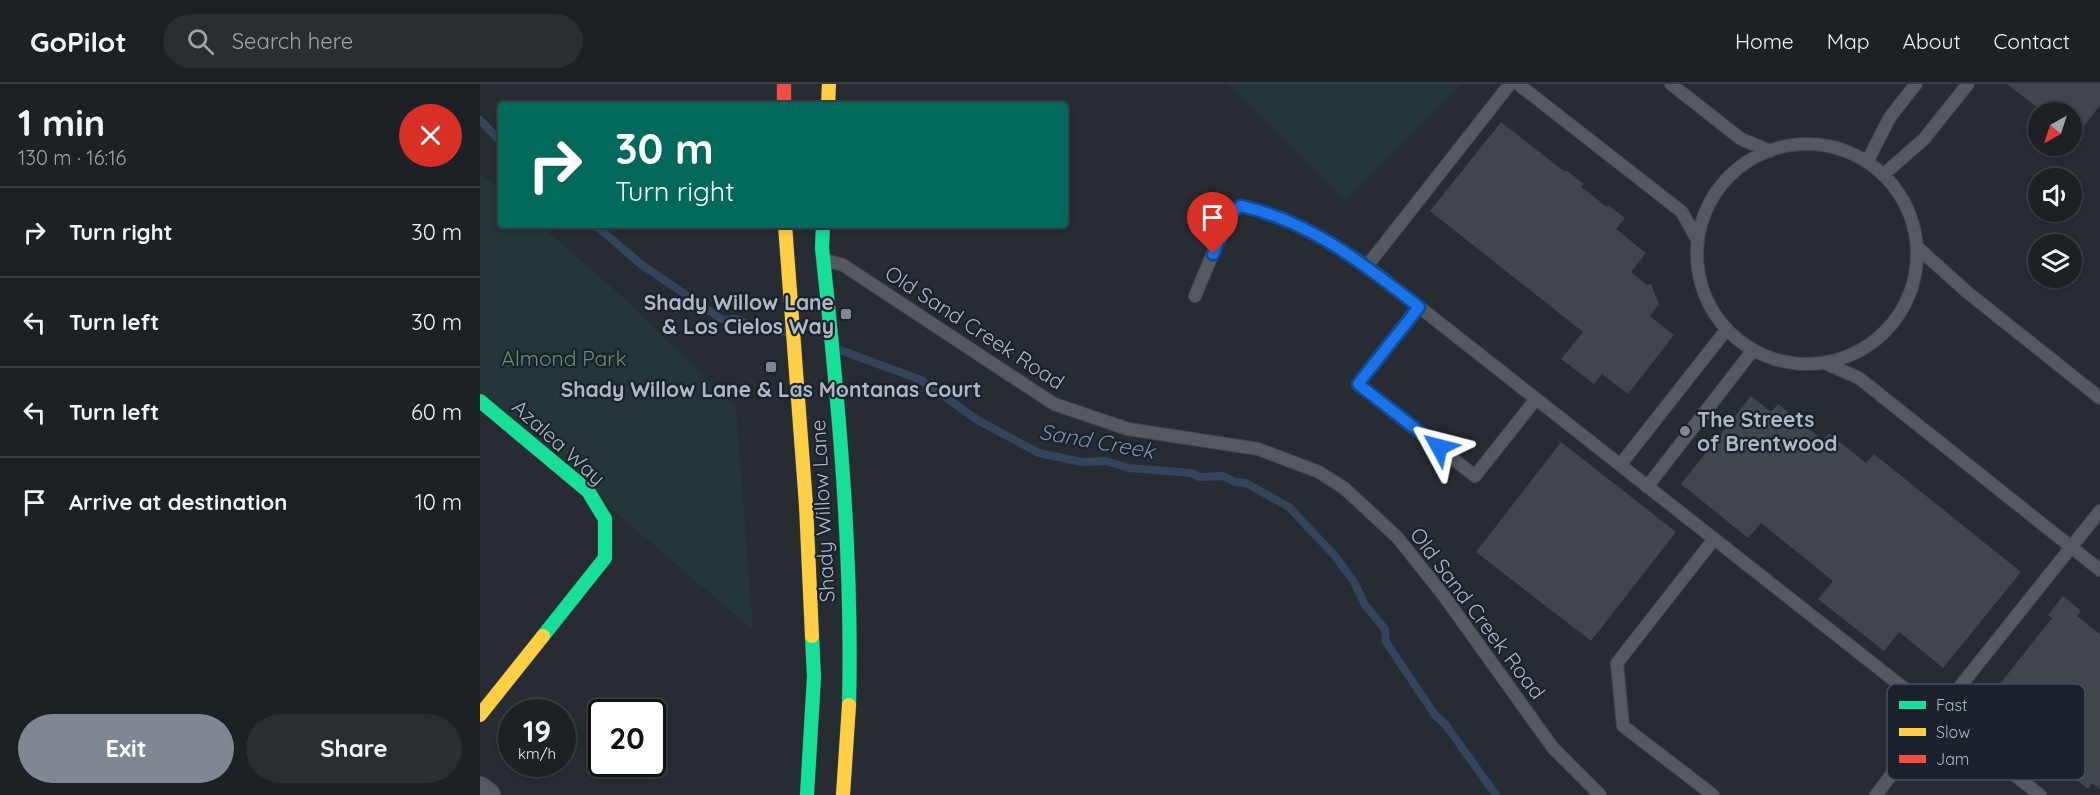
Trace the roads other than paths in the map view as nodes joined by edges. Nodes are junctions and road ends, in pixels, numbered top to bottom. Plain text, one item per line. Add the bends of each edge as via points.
1 (784, 84) edge
2 (829, 84) edge
3 (1510, 84) edge
4 (1518, 84) edge
5 (1671, 84) edge
6 (1916, 84) edge
7 (1968, 84) edge
8 (784, 102) edge
9 (828, 102) edge
10 (1770, 151) junction
11 (1867, 162) junction
12 (1882, 175) junction
13 (785, 228) edge
14 (823, 228) edge
15 (1698, 241) junction
16 (1917, 247) junction
17 (824, 259) junction
18 (1367, 266) junction
19 (1195, 296) dead end
20 (1419, 307) junction
21 (1727, 329) junction
22 (1753, 350) junction
23 (1825, 363) junction
24 (2100, 398) edge
25 (1536, 399) junction
26 (480, 401) edge
27 (1620, 465) junction
28 (1647, 487) junction
29 (2100, 511) edge
30 (1714, 539) junction
31 (2071, 548) junction
32 (2100, 570) edge
33 (1900, 684) edge
34 (1962, 684) edge
35 (480, 715) edge
36 (1887, 780) edge
37 (2021, 780) edge
38 (480, 789) edge
39 (488, 795) edge
40 (807, 795) edge
41 (843, 795) edge
42 (1600, 795) edge
43 (1713, 795) edge
44 (1876, 795) edge
45 (2040, 795) edge

1 - 8 main road
2 - 9 main road
3 - 18 lane
4 - 15 lane via 1682,212
5 - 10 lane via 1741,139
6 - 11 lane via 1890,117
7 - 12 lane via 1924,139
10 - 11 lane via 1809,144 1849,153
10 - 15 lane via 1743,165 1721,186 1702,221
11 - 12 lane
12 - 16 lane via 1906,208
13 - 40 main road, Shady Willow Lane via 806,505 814,677
14 - 17 main road, Shady Willow Lane
15 - 21 lane via 1700,279 1715,314
16 - 23 lane via 1912,287 1893,323 1863,349
16 - 24 lane via 1966,292
17 - 41 main road, Shady Willow Lane via 849,588 850,719
17 - 42 lane, Old Sand Creek Road via 843,265 1054,404 1128,429 1258,449 1319,472 1344,489 1397,537 1554,748
18 - 19 lane via 1284,219 1241,206 1230,213
18 - 20 lane
20 - 25 lane
20 - 25 lane via 1358,384 1475,476
21 - 22 lane
21 - 27 lane
22 - 23 lane via 1788,362
22 - 28 lane
23 - 31 lane via 1859,378
25 - 27 lane
26 - 35 main road, Azalea Way via 588,491 605,519 605,558
27 - 28 lane
28 - 30 lane
29 - 31 lane
30 - 33 lane
30 - 43 lane via 1617,663 1623,726
31 - 32 lane
31 - 34 lane
36 - 44 lane
37 - 45 lane
38 - 39 street

